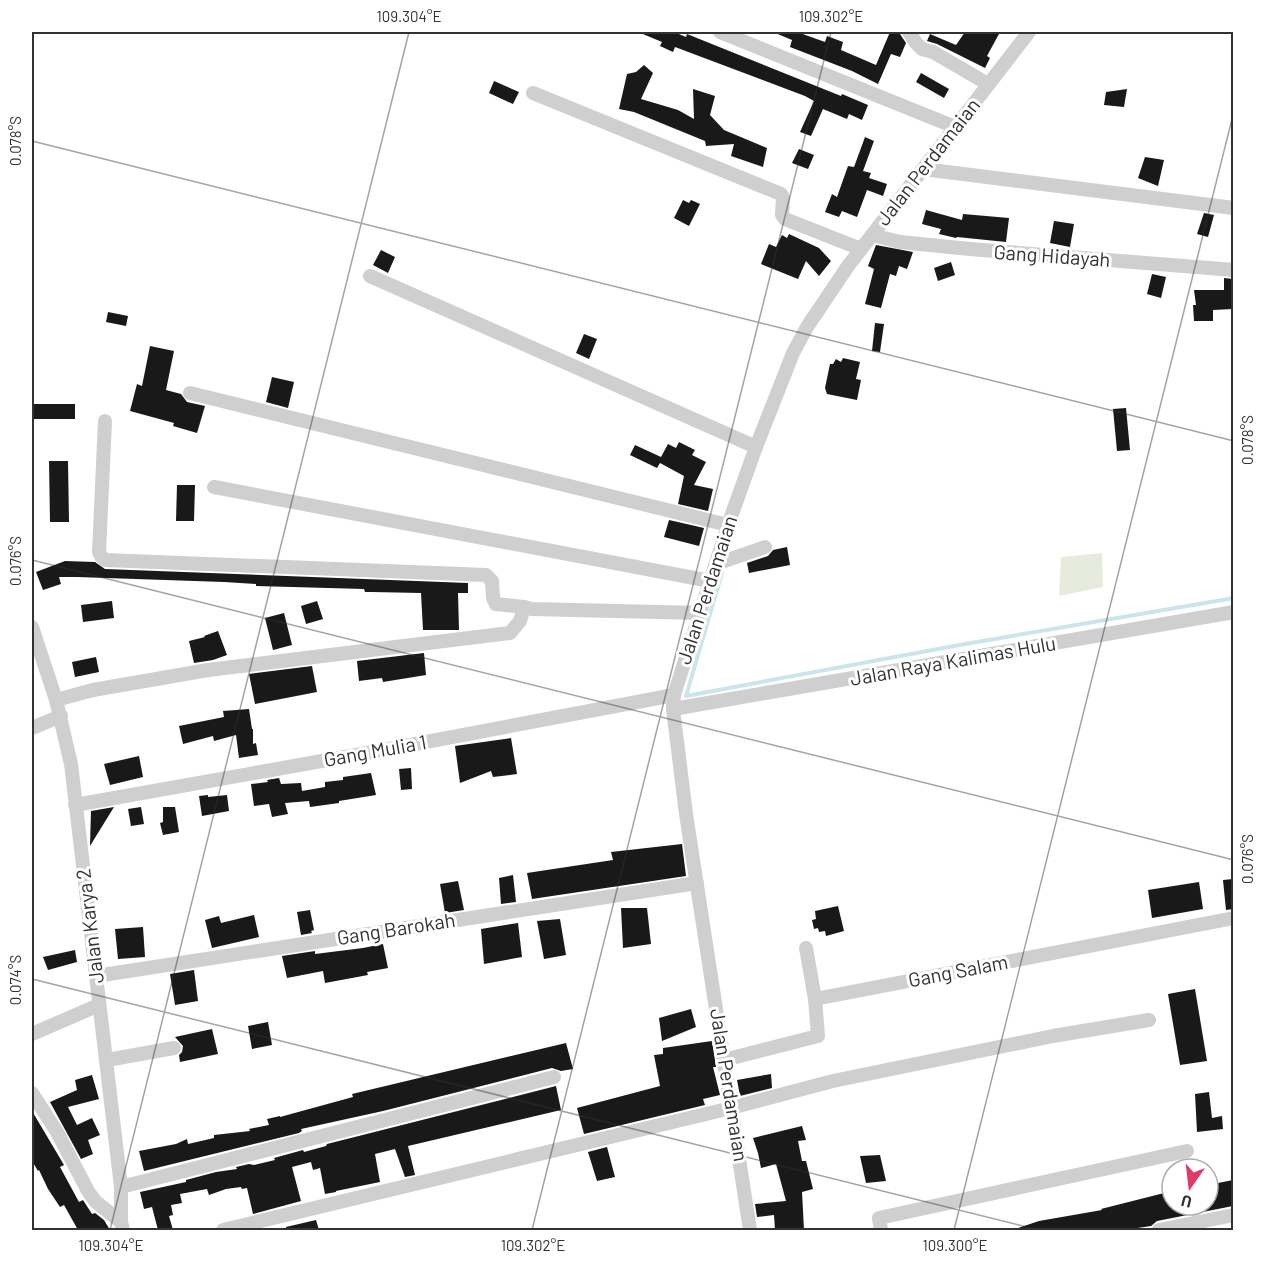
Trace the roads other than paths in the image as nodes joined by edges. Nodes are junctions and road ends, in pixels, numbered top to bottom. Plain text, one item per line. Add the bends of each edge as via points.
1 (720, 32) edge
2 (909, 32) edge
3 (1029, 32) edge
4 (988, 84) junction
5 (533, 93) dead end
6 (955, 127) junction
7 (923, 169) junction
8 (1233, 208) edge
9 (872, 235) junction
10 (861, 249) junction
11 (1233, 270) edge
12 (370, 276) dead end
13 (190, 393) dead end
14 (105, 421) dead end
15 (756, 447) junction
16 (214, 487) dead end
17 (728, 525) junction
18 (765, 547) dead end
19 (716, 564) junction
20 (710, 581) junction
21 (524, 607) junction
22 (1233, 612) edge
23 (700, 613) junction
24 (32, 627) edge
25 (56, 700) junction
26 (673, 702) junction
27 (61, 716) junction
28 (32, 728) edge
29 (75, 805) junction
30 (697, 883) junction
31 (1233, 918) edge
32 (806, 948) dead end
33 (96, 976) junction
34 (814, 999) junction
35 (99, 1005) junction
36 (1149, 1020) dead end
37 (32, 1034) edge
38 (174, 1048) dead end
39 (107, 1060) junction
40 (724, 1060) junction
41 (554, 1077) dead end
42 (32, 1093) edge
43 (731, 1108) junction
44 (1187, 1151) dead end
45 (121, 1186) junction
46 (1233, 1215) edge
47 (122, 1226) edge
48 (1203, 1226) edge
49 (223, 1230) edge
50 (750, 1230) edge
51 (881, 1230) edge
52 (1159, 1230) edge

1 - 6 street
2 - 4 street via 922,49
3 - 4 street, Jalan Perdamaian
4 - 6 street, Jalan Perdamaian
5 - 10 street via 781,195 785,219
6 - 7 street, Jalan Perdamaian
7 - 8 street
7 - 9 street, Jalan Perdamaian
9 - 10 street, Jalan Perdamaian
9 - 11 street, Gang Hidayah via 970,249
10 - 15 street, Jalan Perdamaian via 803,333
12 - 15 street
13 - 17 street
14 - 21 street via 99,552 105,560 486,575 492,580 496,604
15 - 17 street, Jalan Perdamaian
16 - 20 street
17 - 19 street, Jalan Perdamaian
18 - 19 street
19 - 20 street, Jalan Perdamaian
20 - 23 street, Jalan Perdamaian
21 - 23 street
21 - 25 street via 520,621 510,633 208,669
22 - 26 street, Jalan Raya Kalimas Hulu
23 - 26 street, Jalan Perdamaian
24 - 25 street, Jalan Karya 2
25 - 27 street, Jalan Karya 2
26 - 29 street, Gang Mulia 1
26 - 30 street, Jalan Perdamaian
27 - 28 street
27 - 29 street, Jalan Karya 2
29 - 33 street, Jalan Karya 2
30 - 33 street, Gang Barokah
30 - 40 street, Jalan Perdamaian
31 - 34 street, Gang Salam
32 - 34 street
33 - 35 street, Jalan Karya 2
34 - 40 street via 818,1036
35 - 37 street
35 - 39 street, Jalan Karya 2
36 - 43 street via 868,1073
38 - 39 street
39 - 45 street, Jalan Karya 2
40 - 43 street, Jalan Perdamaian
41 - 45 street
42 - 47 street via 88,1191
43 - 49 street
43 - 50 street, Jalan Perdamaian
44 - 51 street via 879,1218
45 - 47 street, Jalan Karya 2
46 - 48 street
48 - 52 street

